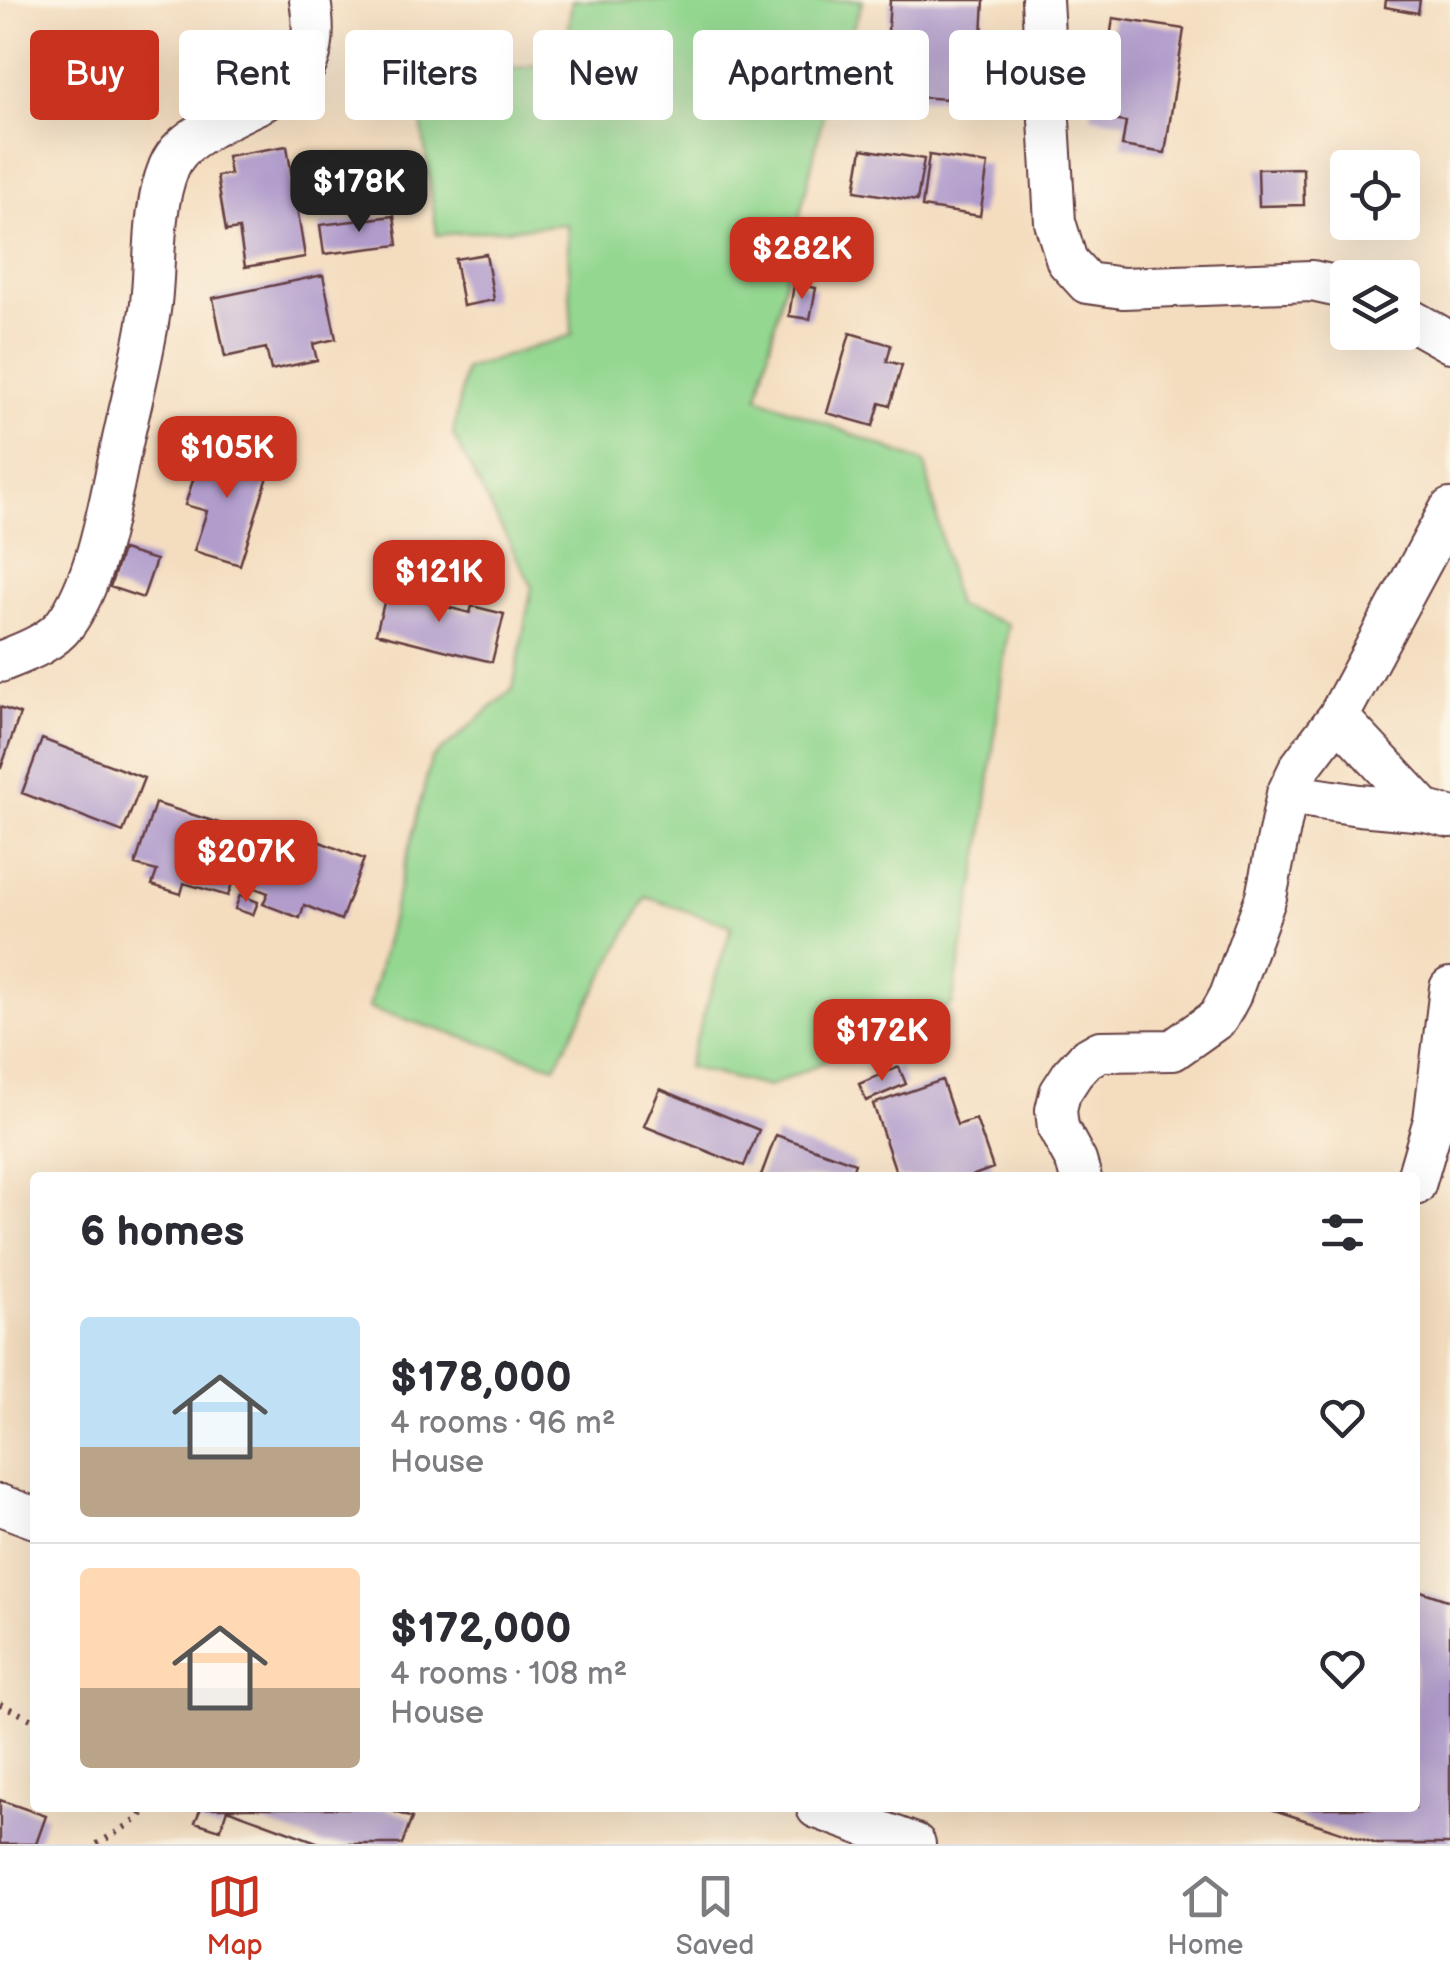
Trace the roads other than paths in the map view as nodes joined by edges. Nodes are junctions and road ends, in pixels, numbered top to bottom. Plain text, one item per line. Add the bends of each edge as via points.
1 (310, 0) edge
2 (1042, 0) edge
3 (1330, 285) edge
4 (1420, 325) edge
5 (1450, 342) edge
6 (1450, 510) edge
7 (0, 662) edge
8 (1338, 717) junction
9 (1287, 794) junction
10 (1438, 814) edge
11 (1450, 988) edge
12 (1079, 1172) edge
13 (1419, 1172) edge
14 (0, 1505) edge
15 (30, 1516) edge
16 (828, 1812) edge
17 (916, 1844) edge

1 - 7 street via 315,36 292,86 196,136 168,169 147,328 98,552 66,623 37,646
2 - 3 street via 1055,222 1067,260 1087,283
4 - 5 street
6 - 8 street
8 - 9 street
8 - 10 street
9 - 10 street
9 - 12 street via 1266,897 1218,1018 1173,1050 1100,1051 1060,1093 1058,1128
11 - 13 street via 1434,1120
14 - 15 street
16 - 17 street

